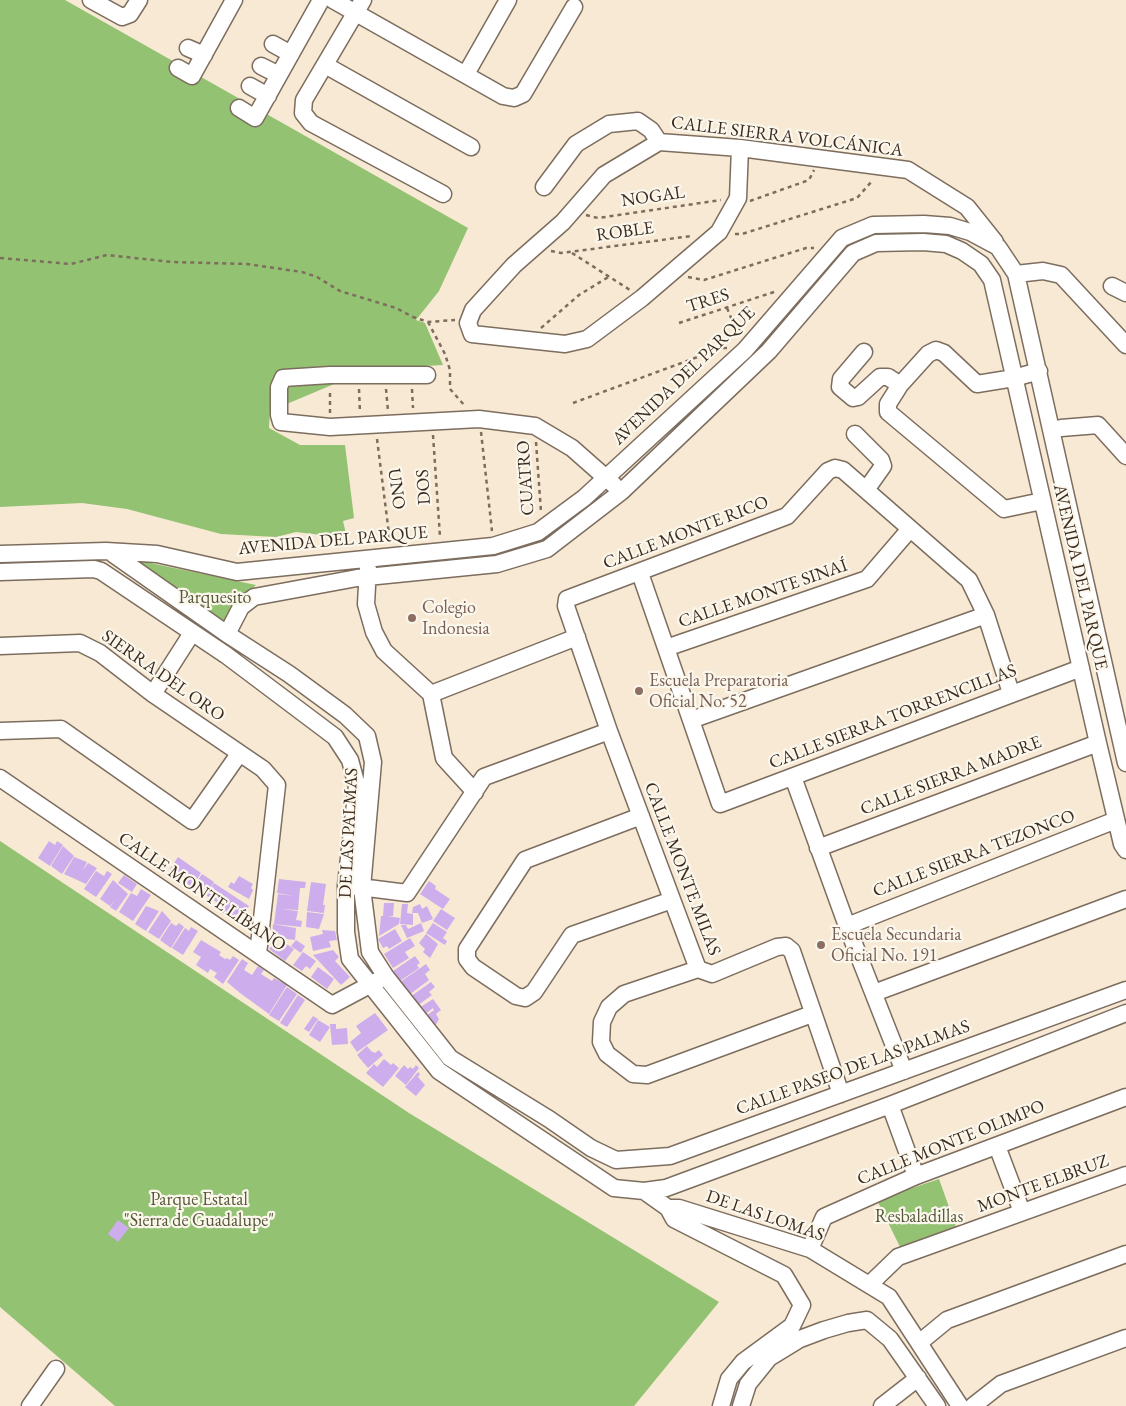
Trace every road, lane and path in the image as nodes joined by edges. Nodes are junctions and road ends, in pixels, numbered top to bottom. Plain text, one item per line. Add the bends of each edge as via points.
1 (91, 0) edge
2 (139, 0) edge
3 (321, 0) edge
4 (333, 0) edge
5 (508, 0) edge
6 (225, 5) edge
7 (360, 6) edge
8 (574, 7) dead end
9 (273, 44) dead end
10 (188, 48) dead end
11 (291, 54) junction
12 (204, 55) junction
13 (325, 65) junction
14 (261, 66) dead end
15 (185, 72) dead end
16 (466, 74) junction
17 (279, 75) junction
18 (250, 86) dead end
19 (268, 96) junction
20 (239, 108) dead end
21 (659, 142) junction
22 (471, 147) dead end
23 (740, 148) junction
24 (820, 159) junction
25 (884, 167) junction
26 (544, 187) dead end
27 (443, 194) dead end
28 (735, 203) junction
29 (572, 211) junction
30 (719, 232) junction
31 (535, 247) junction
32 (998, 247) junction
33 (831, 250) junction
34 (570, 252) junction
35 (0, 258) edge
36 (669, 274) junction
37 (1016, 274) junction
38 (610, 276) junction
39 (803, 283) junction
40 (642, 298) junction
41 (727, 308) junction
42 (469, 320) junction
43 (428, 322) junction
44 (679, 323) dead end
45 (532, 341) junction
46 (750, 344) junction
47 (1126, 345) edge
48 (769, 350) junction
49 (864, 352) dead end
50 (1040, 371) junction
51 (330, 375) junction
52 (358, 375) junction
53 (386, 375) junction
54 (419, 375) joint
55 (1014, 378) junction
56 (900, 385) junction
57 (573, 403) dead end
58 (477, 419) junction
59 (432, 421) junction
60 (413, 422) junction
61 (375, 425) junction
62 (535, 426) junction
63 (330, 427) junction
64 (1061, 428) dead end
65 (855, 434) dead end
66 (1126, 456) edge
67 (607, 478) junction
68 (866, 490) junction
69 (621, 492) junction
70 (1042, 501) junction
71 (543, 529) junction
72 (910, 529) junction
73 (493, 546) junction
74 (106, 551) junction
75 (441, 551) junction
76 (39, 553) junction
77 (0, 554) edge
78 (392, 556) junction
79 (368, 559) junction
80 (40, 570) junction
81 (0, 572) edge
82 (640, 573) junction
83 (367, 577) junction
84 (567, 599) joint
85 (986, 615) junction
86 (192, 633) junction
87 (227, 634) junction
88 (577, 637) junction
89 (0, 646) edge
90 (666, 648) junction
91 (1081, 668) junction
92 (289, 674) junction
93 (276, 692) junction
94 (1011, 693) junction
95 (153, 694) junction
96 (431, 694) junction
97 (691, 720) junction
98 (0, 731) edge
99 (609, 731) junction
100 (1098, 743) junction
101 (239, 754) junction
102 (1126, 763) edge
103 (793, 776) junction
104 (0, 778) edge
105 (475, 792) junction
106 (641, 816) junction
107 (1116, 820) junction
108 (818, 848) junction
109 (1126, 850) edge
110 (354, 886) junction
111 (1126, 899) edge
112 (672, 900) junction
113 (847, 926) junction
114 (258, 954) junction
115 (698, 969) junction
116 (386, 977) junction
117 (369, 984) junction
118 (1126, 990) edge
119 (874, 993) junction
120 (1126, 1013) edge
121 (812, 1014) junction
122 (450, 1058) junction
123 (439, 1071) junction
124 (904, 1071) junction
125 (841, 1094) junction
126 (1126, 1097) edge
127 (890, 1106) junction
128 (996, 1146) junction
129 (591, 1148) joint
130 (1126, 1175) edge
131 (916, 1176) junction
132 (644, 1191) junction
133 (668, 1208) junction
134 (1022, 1212) junction
135 (810, 1248) junction
136 (1126, 1254) edge
137 (870, 1284) junction
138 (1126, 1338) edge
139 (919, 1343) junction
140 (56, 1370) dead end
141 (918, 1378) junction
142 (30, 1406) edge
143 (721, 1406) edge
144 (741, 1406) edge
145 (882, 1406) edge
146 (937, 1406) edge
147 (960, 1406) edge
148 (973, 1406) edge

1 - 2 street via 122,17 130,14
3 - 11 street
4 - 7 street
5 - 16 street
6 - 12 street via 208,32
7 - 13 street
7 - 16 street
8 - 16 street via 523,94 514,98 503,96
9 - 11 street
10 - 12 street
11 - 17 street
12 - 15 street
13 - 22 street
13 - 27 street via 304,100 303,113 311,123
14 - 17 street
17 - 19 street
18 - 19 street
19 - 20 street via 255,118
21 - 23 street, CALLE SIERRA VOLCÁNICA
21 - 26 street via 651,130 638,121 609,124 576,144
21 - 29 street, CALLE SIERRA VOLCÁNICA via 604,175
23 - 24 street, CALLE SIERRA VOLCÁNICA
23 - 28 street
24 - 25 street, CALLE SIERRA VOLCÁNICA
24 - 28 path, NOGAL via 809,180
25 - 30 path, ROBLE via 857,198 742,234
25 - 32 street, CALLE SIERRA VOLCÁNICA via 908,170 967,207
28 - 29 path, NOGAL via 598,218
28 - 30 street
29 - 31 street, CALLE SIERRA VOLCÁNICA
30 - 34 path, ROBLE
30 - 36 street
31 - 34 path, ROBLE
31 - 42 street, CALLE SIERRA VOLCÁNICA via 472,310
32 - 33 street, AVENIDA DEL PARQUE via 970,232 924,224 873,225 842,238
32 - 37 street, AVENIDA DEL PARQUE
33 - 36 path via 806,248 704,280
33 - 39 street, AVENIDA DEL PARQUE
34 - 38 path
35 - 43 path via 70,264 107,255 172,262 247,264 307,272 340,291
36 - 40 street
37 - 47 street via 1043,271 1061,275
37 - 50 street, AVENIDA DEL PARQUE
38 - 40 path
38 - 45 path via 579,295 534,334
39 - 41 path, TRES
39 - 46 street, AVENIDA DEL PARQUE
40 - 45 street via 587,339 565,344
41 - 44 path, TRES
41 - 46 path via 734,325
42 - 43 path
42 - 45 street via 472,334 480,337
43 - 58 path via 445,354 450,370 450,389
46 - 48 street
46 - 57 path via 722,348
46 - 67 street, AVENIDA DEL PARQUE
48 - 55 street, AVENIDA DEL PARQUE via 853,253 876,243 946,244 981,264 992,280
48 - 69 street, AVENIDA DEL PARQUE
49 - 56 street via 841,379 840,387 853,398 880,377 888,377
50 - 55 street
50 - 102 street, AVENIDA DEL PARQUE
51 - 52 street
51 - 63 path
51 - 63 street via 283,378 279,387 281,422
52 - 53 street
52 - 61 path
53 - 54 street
53 - 61 path
54 - 60 path
55 - 56 street via 977,384 944,353 936,350 928,354
55 - 70 street, AVENIDA DEL PARQUE
56 - 70 street via 888,404 888,412 1004,509
58 - 59 street
58 - 62 street
58 - 73 path
59 - 60 street
59 - 75 path, DOS
60 - 61 street
61 - 63 street
61 - 78 path, UNO
62 - 67 street via 572,448
62 - 71 path, CUATRO
64 - 66 street via 1098,425
65 - 68 street via 883,466
67 - 69 street
67 - 71 street, AVENIDA DEL PARQUE
68 - 72 street, CALLE MONTE RICO
68 - 82 street, CALLE MONTE RICO via 843,470 835,468 787,516
69 - 83 street, AVENIDA DEL PARQUE via 547,549 497,564
70 - 91 street, AVENIDA DEL PARQUE
71 - 73 street, AVENIDA DEL PARQUE
72 - 85 street, CALLE MONTE RICO via 969,580
72 - 90 street, CALLE MONTE SINAÍ via 867,579
73 - 75 street, AVENIDA DEL PARQUE
74 - 76 street, AVENIDA DEL PARQUE
74 - 79 street, AVENIDA DEL PARQUE via 157,554 238,572
74 - 87 street, DE LAS PALMAS via 119,556
75 - 78 street, AVENIDA DEL PARQUE
76 - 77 street, AVENIDA DEL PARQUE
76 - 80 street
78 - 79 street, AVENIDA DEL PARQUE
79 - 83 street
80 - 81 street
80 - 86 street via 101,571
82 - 84 street, CALLE MONTE RICO
82 - 90 street
83 - 87 street, AVENIDA DEL PARQUE via 254,596 241,607
83 - 96 street via 366,604 374,632 384,651
84 - 88 street, CALLE MONTE MILAS via 566,606
85 - 94 street, CALLE MONTE RICO
85 - 97 street
86 - 93 street, DE LAS PALMAS
86 - 95 street
87 - 92 street, DE LAS PALMAS
88 - 96 street
88 - 99 street, CALLE MONTE MILAS
89 - 95 street, SIERRA DEL ORO via 80,643
90 - 97 street
91 - 94 street, CALLE SIERRA TORRENCILLAS
91 - 100 street, AVENIDA DEL PARQUE
92 - 93 street
92 - 110 street, DE LAS PALMAS via 345,715 367,736 373,762
93 - 110 street, DE LAS PALMAS via 335,737 350,760 357,786
94 - 103 street, CALLE SIERRA TORRENCILLAS
95 - 101 street, SIERRA DEL ORO
96 - 105 street via 444,758
97 - 103 street, CALLE SIERRA TORRENCILLAS via 720,804
98 - 101 street via 61,729 192,821
99 - 105 street via 484,777
99 - 106 street, CALLE MONTE MILAS
100 - 107 street, AVENIDA DEL PARQUE
100 - 108 street, CALLE SIERRA MADRE
101 - 114 street, SIERRA DEL ORO via 277,784
103 - 108 street
104 - 114 street, CALLE MONTE LÍBANO
105 - 110 street via 407,893
106 - 112 street, CALLE MONTE MILAS
106 - 112 street via 525,860 467,949 467,960 516,996 525,998 534,992 572,935
107 - 109 street, AVENIDA DEL PARQUE
107 - 113 street, CALLE SIERRA TEZONCO
108 - 113 street
110 - 116 street, DE LAS PALMAS via 370,952
110 - 117 street, DE LAS PALMAS via 346,932 350,959
111 - 119 street
112 - 115 street, CALLE MONTE MILAS
113 - 119 street
114 - 117 street, CALLE MONTE LÍBANO via 332,1005
115 - 121 street, CALLE MONTE MILAS via 712,974 786,946 792,951
115 - 121 street via 624,994 609,1007 602,1022 601,1042 607,1054 633,1074 647,1075
116 - 117 street, CALLE MONTE LÍBANO
116 - 122 street, DE LAS PALMAS
117 - 123 street, DE LAS PALMAS
118 - 124 street, CALLE PASEO DE LAS PALMAS
119 - 124 street
120 - 127 street
121 - 125 street, CALLE MONTE MILAS
122 - 123 street
122 - 129 street, DE LAS PALMAS
123 - 132 street, DE LAS PALMAS via 614,1188
124 - 125 street, CALLE PASEO DE LAS PALMAS
125 - 129 street, CALLE PASEO DE LAS PALMAS via 670,1156 616,1160
126 - 128 street, CALLE MONTE OLIMPO
127 - 131 street
127 - 132 street via 666,1188
128 - 131 street, CALLE MONTE OLIMPO
128 - 134 street
130 - 134 street, MONTE ELBRUZ
131 - 135 street, CALLE MONTE OLIMPO via 824,1217
132 - 133 street, DE LAS LOMAS
133 - 135 street, DE LAS LOMAS via 679,1208
133 - 143 street via 674,1219 784,1275 802,1305 792,1326 743,1362 729,1378
134 - 137 street, MONTE ELBRUZ via 898,1257
135 - 137 street, DE LAS LOMAS
136 - 139 street via 947,1320
137 - 139 street, DE LAS LOMAS via 889,1297
138 - 148 street via 1001,1384
139 - 147 street, DE LAS LOMAS
140 - 142 street
141 - 144 street via 890,1339 867,1320 848,1323 800,1339 769,1358 748,1384
141 - 145 street
141 - 146 street

